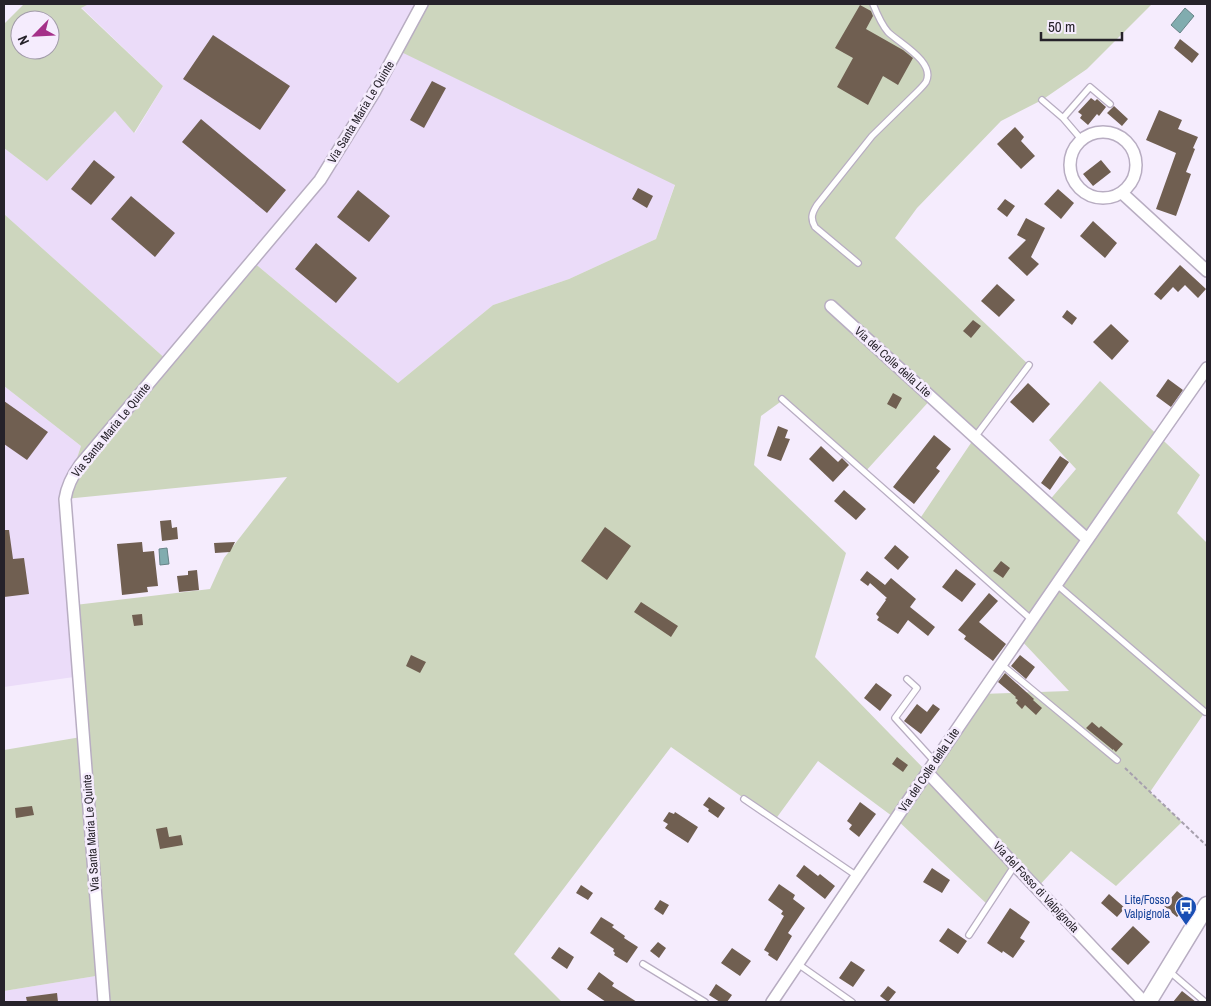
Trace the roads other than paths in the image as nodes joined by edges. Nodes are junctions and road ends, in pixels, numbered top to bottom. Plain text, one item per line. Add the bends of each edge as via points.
1 (422, 4) edge
2 (873, 4) edge
3 (1042, 100) dead end
4 (1110, 104) dead end
5 (1063, 118) junction
6 (1081, 139) junction
7 (1122, 193) junction
8 (858, 263) dead end
9 (1207, 272) edge
10 (831, 306) dead end
11 (1029, 365) dead end
12 (1207, 368) edge
13 (782, 400) dead end
14 (975, 437) junction
15 (1087, 538) junction
16 (1056, 584) junction
17 (1032, 620) junction
18 (1002, 664) junction
19 (907, 678) dead end
20 (1205, 712) dead end
21 (1118, 760) dead end
22 (934, 762) junction
23 (927, 772) junction
24 (744, 799) dead end
25 (1015, 865) junction
26 (857, 876) junction
27 (1207, 905) edge
28 (968, 935) dead end
29 (643, 964) dead end
30 (798, 964) junction
31 (1168, 970) junction
32 (104, 1002) edge
33 (705, 1002) edge
34 (772, 1002) edge
35 (852, 1002) edge
36 (1146, 1002) edge
37 (1205, 1002) edge

1 - 32 street, Via Santa Maria Le Quinte via 375,91 320,180 80,465 66,491
2 - 8 lane via 887,30 922,61 927,78 872,136 812,212 815,226
3 - 5 lane
4 - 5 lane via 1090,87
5 - 6 lane
6 - 7 street via 1071,156 1070,166 1076,185 1098,198
6 - 7 street via 1101,131 1112,132 1130,144 1137,165 1135,176
7 - 9 street
10 - 14 street, Via del Colle della Lite
11 - 14 lane
12 - 15 street, Via del Colle della Lite
13 - 17 lane
14 - 15 street, Via del Colle della Lite
15 - 16 street, Via del Colle della Lite
16 - 17 street, Via del Colle della Lite
16 - 20 lane
17 - 18 street, Via del Colle della Lite
18 - 21 lane
18 - 22 street, Via del Colle della Lite
19 - 22 lane via 918,688 895,718
22 - 23 street, Via del Colle della Lite
23 - 25 street, Via del Fosso di Valpignola
23 - 26 street, Via del Colle della Lite
24 - 26 lane
25 - 28 lane
25 - 36 street, Via del Fosso di Valpignola
26 - 30 street, Via del Colle della Lite
27 - 31 street
29 - 33 lane
30 - 34 street, Via del Colle della Lite
30 - 35 lane
31 - 36 street
31 - 37 lane

